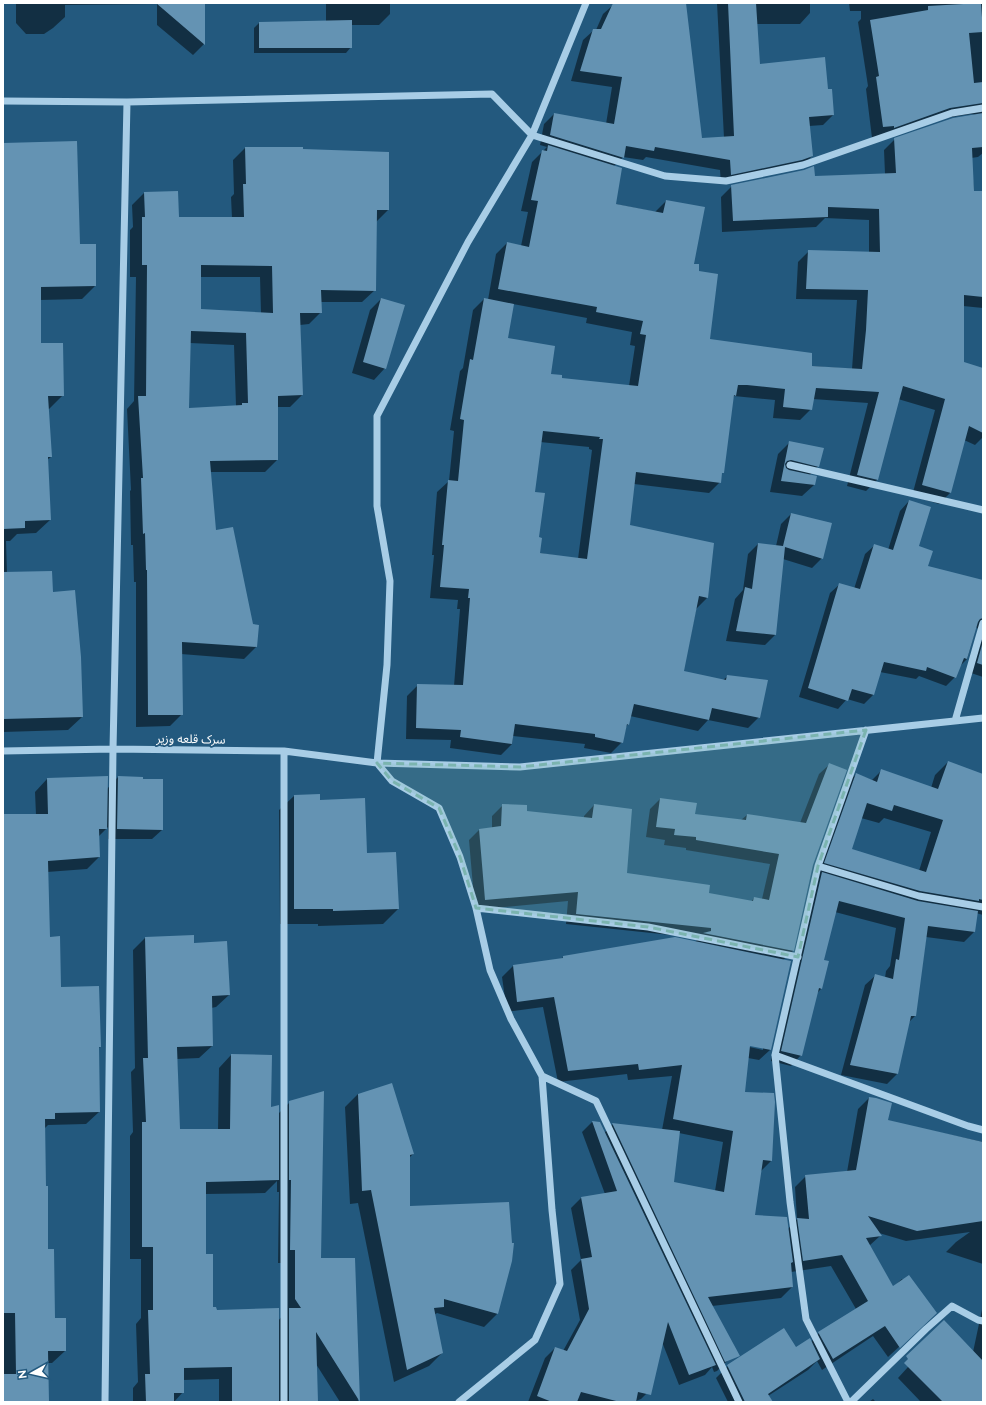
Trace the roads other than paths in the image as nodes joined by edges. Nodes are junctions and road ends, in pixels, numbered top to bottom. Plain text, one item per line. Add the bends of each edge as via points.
1 (586, 3) edge
2 (3, 101) edge
3 (127, 102) junction
4 (983, 108) edge
5 (532, 135) junction
6 (790, 465) dead end
7 (983, 510) edge
8 (983, 623) edge
9 (983, 718) edge
10 (955, 721) junction
11 (866, 730) junction
12 (113, 750) junction
13 (3, 751) edge
14 (284, 751) junction
15 (377, 763) junction
16 (818, 866) junction
17 (983, 907) edge
18 (476, 908) junction
19 (798, 957) junction
20 (775, 1055) junction
21 (542, 1076) junction
22 (983, 1130) edge
23 (983, 1321) edge
24 (105, 1402) edge
25 (284, 1402) edge
26 (459, 1402) edge
27 (739, 1402) edge
28 (850, 1402) edge

1 - 5 street
2 - 3 street
3 - 5 street via 492,94
3 - 12 street
4 - 5 street via 952,113 803,165 726,181 665,176
5 - 15 street via 468,242 378,416 377,506 390,581 387,665
6 - 7 street
8 - 10 street
9 - 10 street, سرک قلعه وزیر
10 - 11 street, سرک قلعه وزیر
11 - 15 street, سرک قلعه وزیر via 520,767
11 - 16 street
12 - 13 street, سرک قلعه وزیر
12 - 14 street, سرک قلعه وزیر
12 - 24 street
14 - 15 street, سرک قلعه وزیر
14 - 25 street
15 - 18 street via 392,781 439,808 460,857
16 - 17 street via 919,896
16 - 19 street
18 - 19 street via 648,927
18 - 21 street via 490,970 511,1019
19 - 20 street
20 - 22 street
20 - 28 street via 790,1202 806,1319
21 - 26 street via 560,1284 535,1340
21 - 27 street via 596,1101
23 - 28 street via 952,1306

